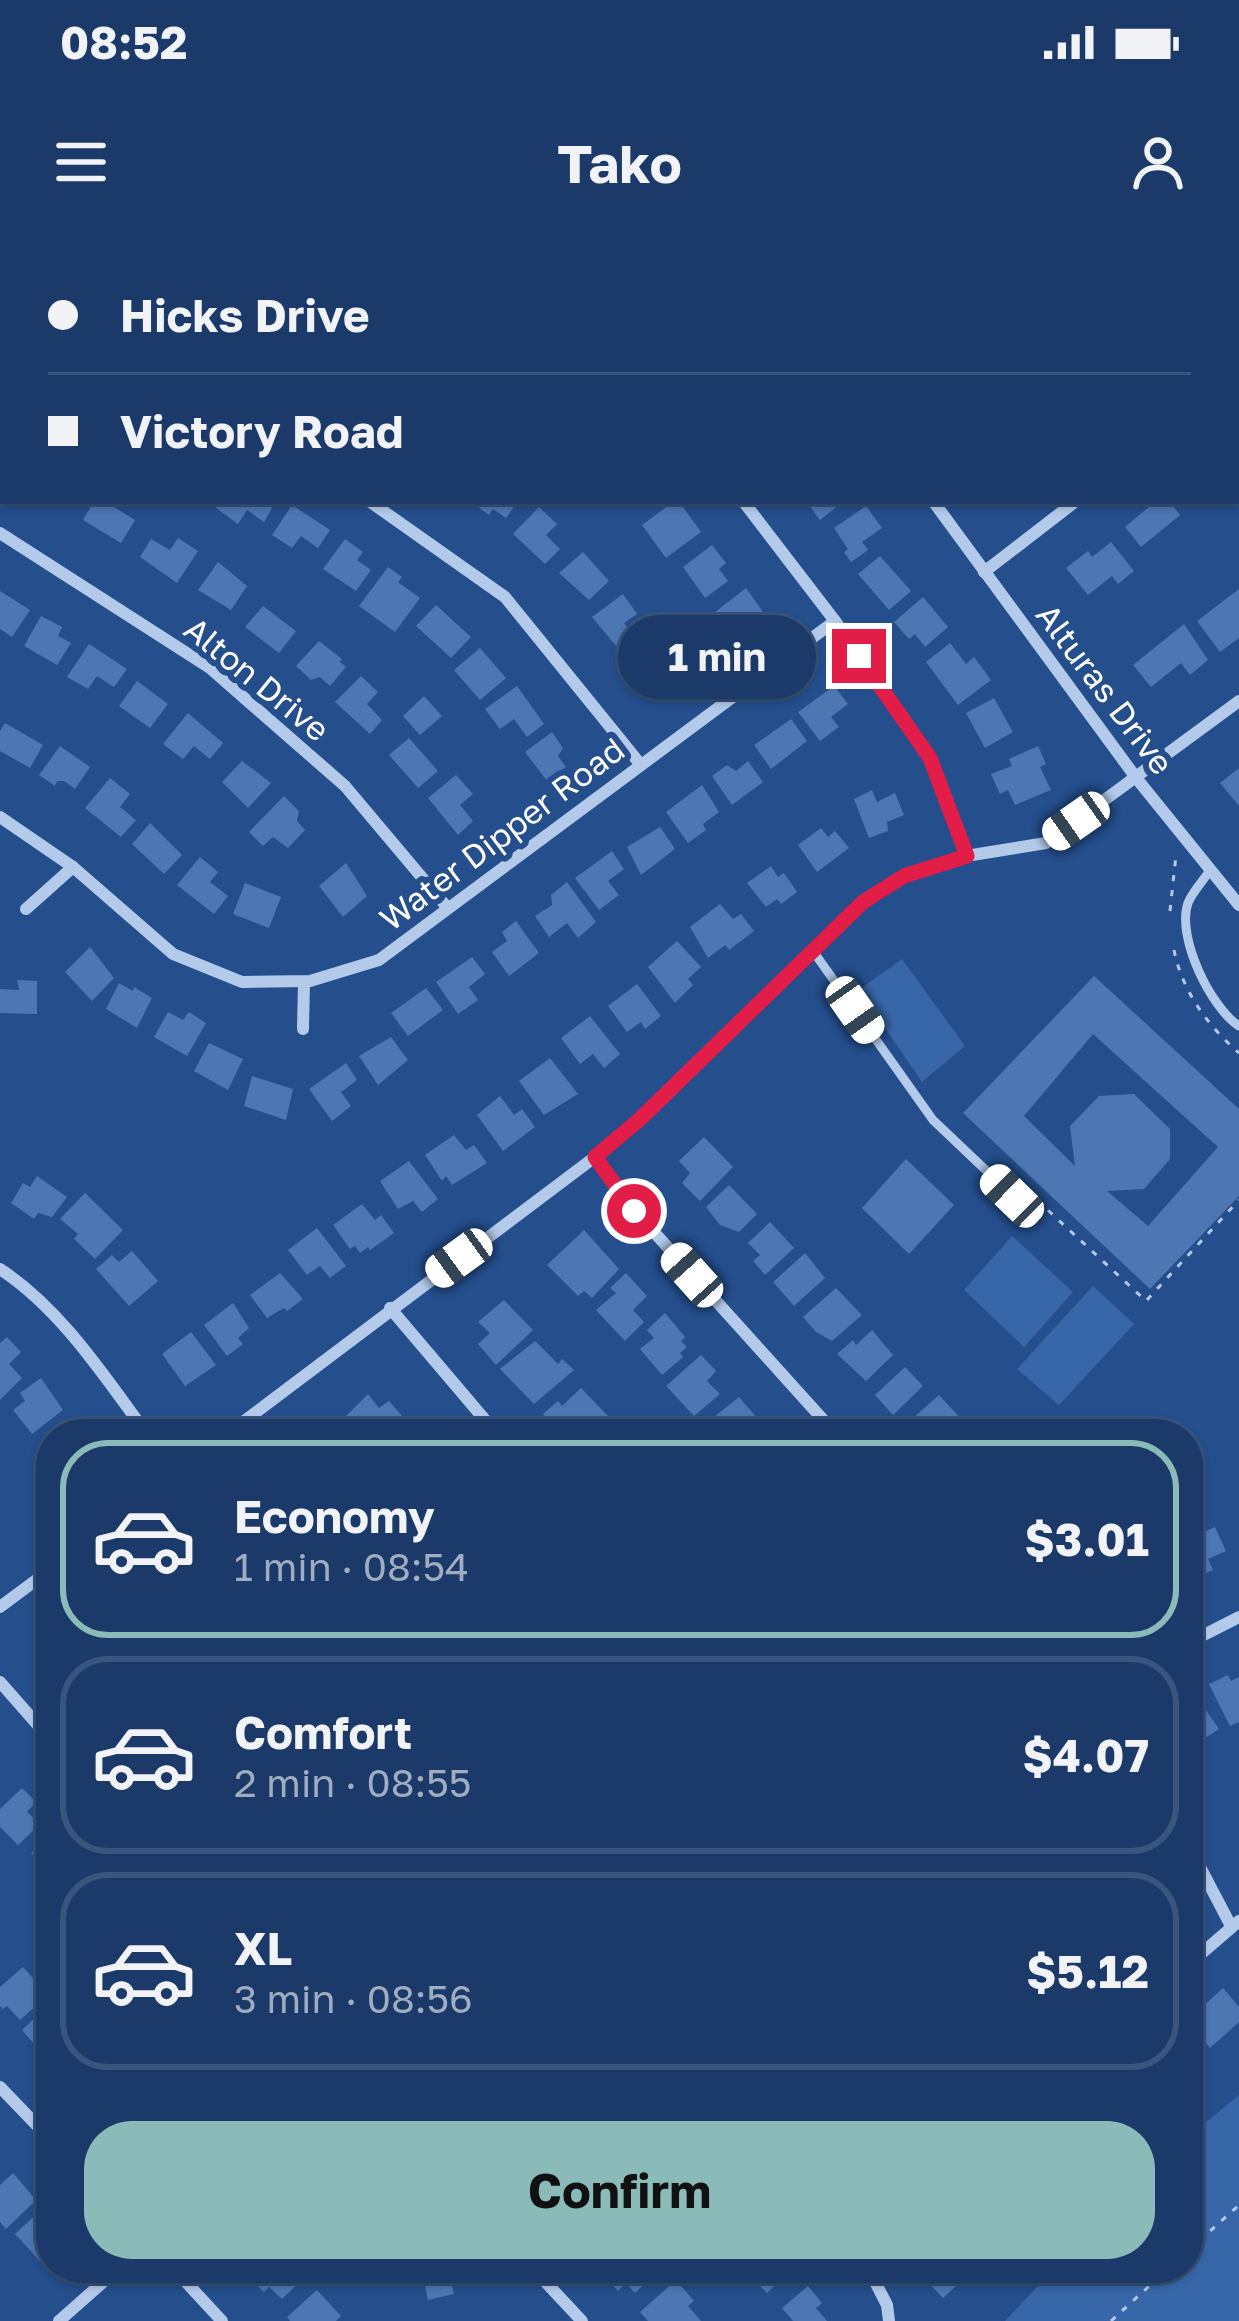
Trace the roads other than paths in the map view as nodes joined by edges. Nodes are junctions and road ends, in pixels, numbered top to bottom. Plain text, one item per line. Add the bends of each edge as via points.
1 (373, 504) edge
2 (745, 504) edge
3 (934, 504) edge
4 (1072, 504) edge
5 (0, 533) edge
6 (984, 572) junction
7 (835, 621) junction
8 (1239, 701) edge
9 (641, 765) junction
10 (1137, 779) junction
11 (0, 817) edge
12 (967, 856) junction
13 (73, 867) junction
14 (1210, 870) junction
15 (1239, 905) edge
16 (446, 906) junction
17 (26, 909) dead end
18 (814, 951) junction
19 (304, 982) junction
20 (1239, 1026) edge
21 (303, 1030) dead end
22 (595, 1157) junction
23 (1012, 1196) dead end
24 (0, 1269) edge
25 (390, 1308) junction
26 (136, 1419) edge
27 (246, 1419) edge
28 (484, 1419) edge
29 (822, 1419) edge
30 (36, 1580) edge
31 (0, 1607) edge
32 (1239, 1617) edge
33 (1203, 1635) edge
34 (0, 1682) edge
35 (36, 1723) edge
36 (1203, 1869) edge
37 (1235, 1923) edge
38 (1203, 1952) edge
39 (0, 2086) edge
40 (36, 2124) edge
41 (102, 2283) edge
42 (187, 2283) edge
43 (546, 2283) edge
44 (875, 2283) edge
45 (59, 2321) edge
46 (222, 2321) edge
47 (582, 2321) edge
48 (889, 2321) edge

1 - 9 street via 505,597
2 - 7 street
3 - 6 street, Alturas Drive
4 - 6 street
5 - 16 street, Alton Drive via 210,668 345,786
6 - 10 street, Alturas Drive
7 - 9 street, Water Dipper Road
7 - 12 street via 930,758
8 - 10 street
9 - 16 street, Water Dipper Road
10 - 12 street via 1046,843
10 - 14 street, Alturas Drive
11 - 13 street, Water Dipper Road
12 - 18 street via 904,876 863,902
13 - 17 street
13 - 19 street, Water Dipper Road via 173,954 242,982
14 - 15 street, Alturas Drive
14 - 20 lane via 1186,905 1190,939 1199,975
16 - 19 street, Water Dipper Road via 379,960
18 - 22 street
18 - 23 lane via 933,1120
19 - 21 street
22 - 25 street
22 - 29 street
24 - 26 street via 78,1343
25 - 27 street
25 - 28 street
30 - 31 street
32 - 33 street
34 - 35 street
36 - 37 street
37 - 38 street
39 - 40 street
41 - 45 street
42 - 46 street
43 - 47 street
44 - 48 street

